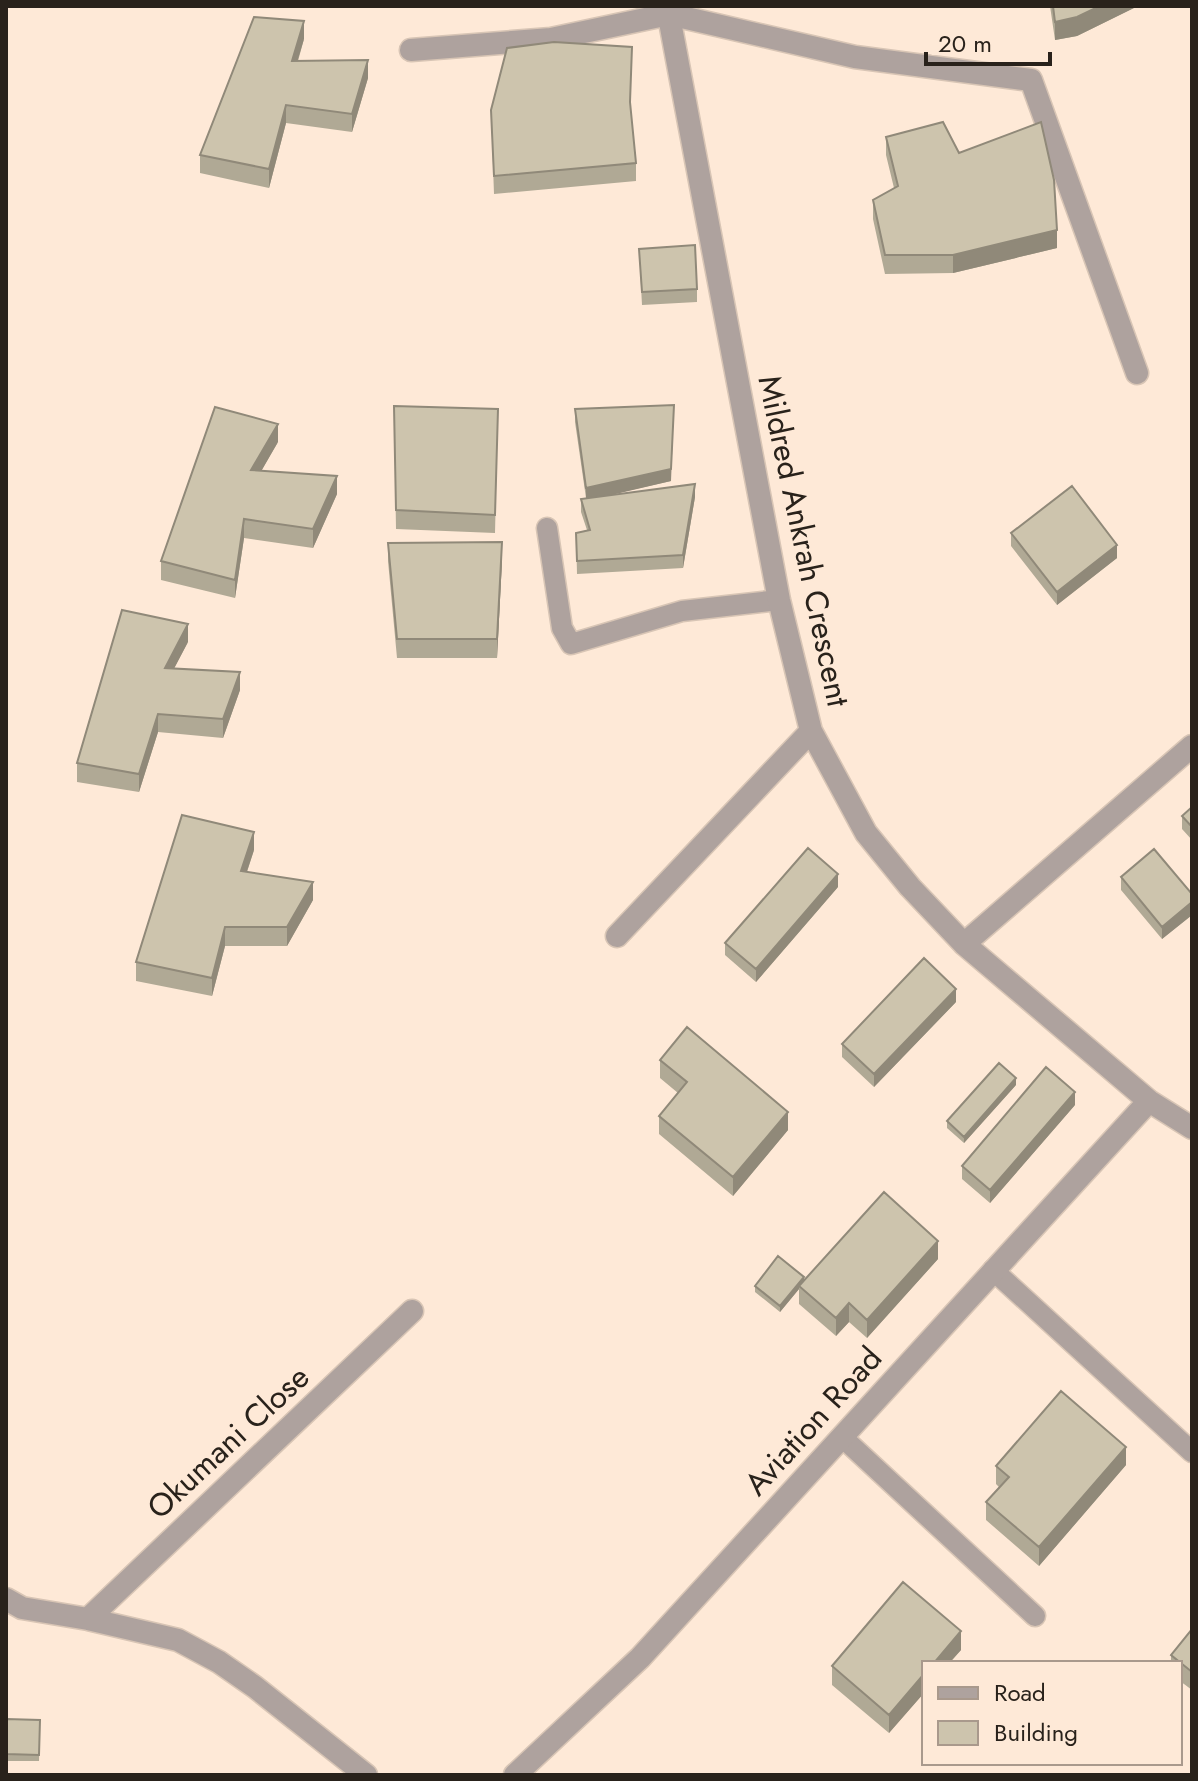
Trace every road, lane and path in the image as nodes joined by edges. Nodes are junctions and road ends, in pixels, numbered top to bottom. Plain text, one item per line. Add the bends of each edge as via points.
1 (668, 10) edge
2 (411, 50) dead end
3 (1137, 373) dead end
4 (547, 528) dead end
5 (779, 600) junction
6 (811, 731) junction
7 (1192, 746) edge
8 (617, 936) dead end
9 (964, 944) junction
10 (1149, 1101) junction
11 (1192, 1128) edge
12 (993, 1270) junction
13 (412, 1311) dead end
14 (842, 1437) junction
15 (1192, 1452) edge
16 (6, 1599) edge
17 (1035, 1616) dead end
18 (88, 1619) junction
19 (366, 1775) edge
20 (515, 1775) edge

1 - 2 street via 551,39
1 - 3 street via 855,57 1031,80
1 - 5 street, Mildred Ankrah Crescent
4 - 5 lane via 562,628 571,644 682,611
5 - 6 street, Mildred Ankrah Crescent
6 - 8 street
6 - 9 street, Mildred Ankrah Crescent via 866,833
7 - 9 street
9 - 10 street, Mildred Ankrah Crescent
10 - 11 street, Mildred Ankrah Crescent
10 - 12 street, Aviation Road
12 - 14 street, Aviation Road
12 - 15 lane
13 - 18 street, Okumani Close
14 - 17 lane
14 - 20 street, Aviation Road via 640,1658
16 - 18 street via 22,1608
18 - 19 street via 178,1640 219,1662

